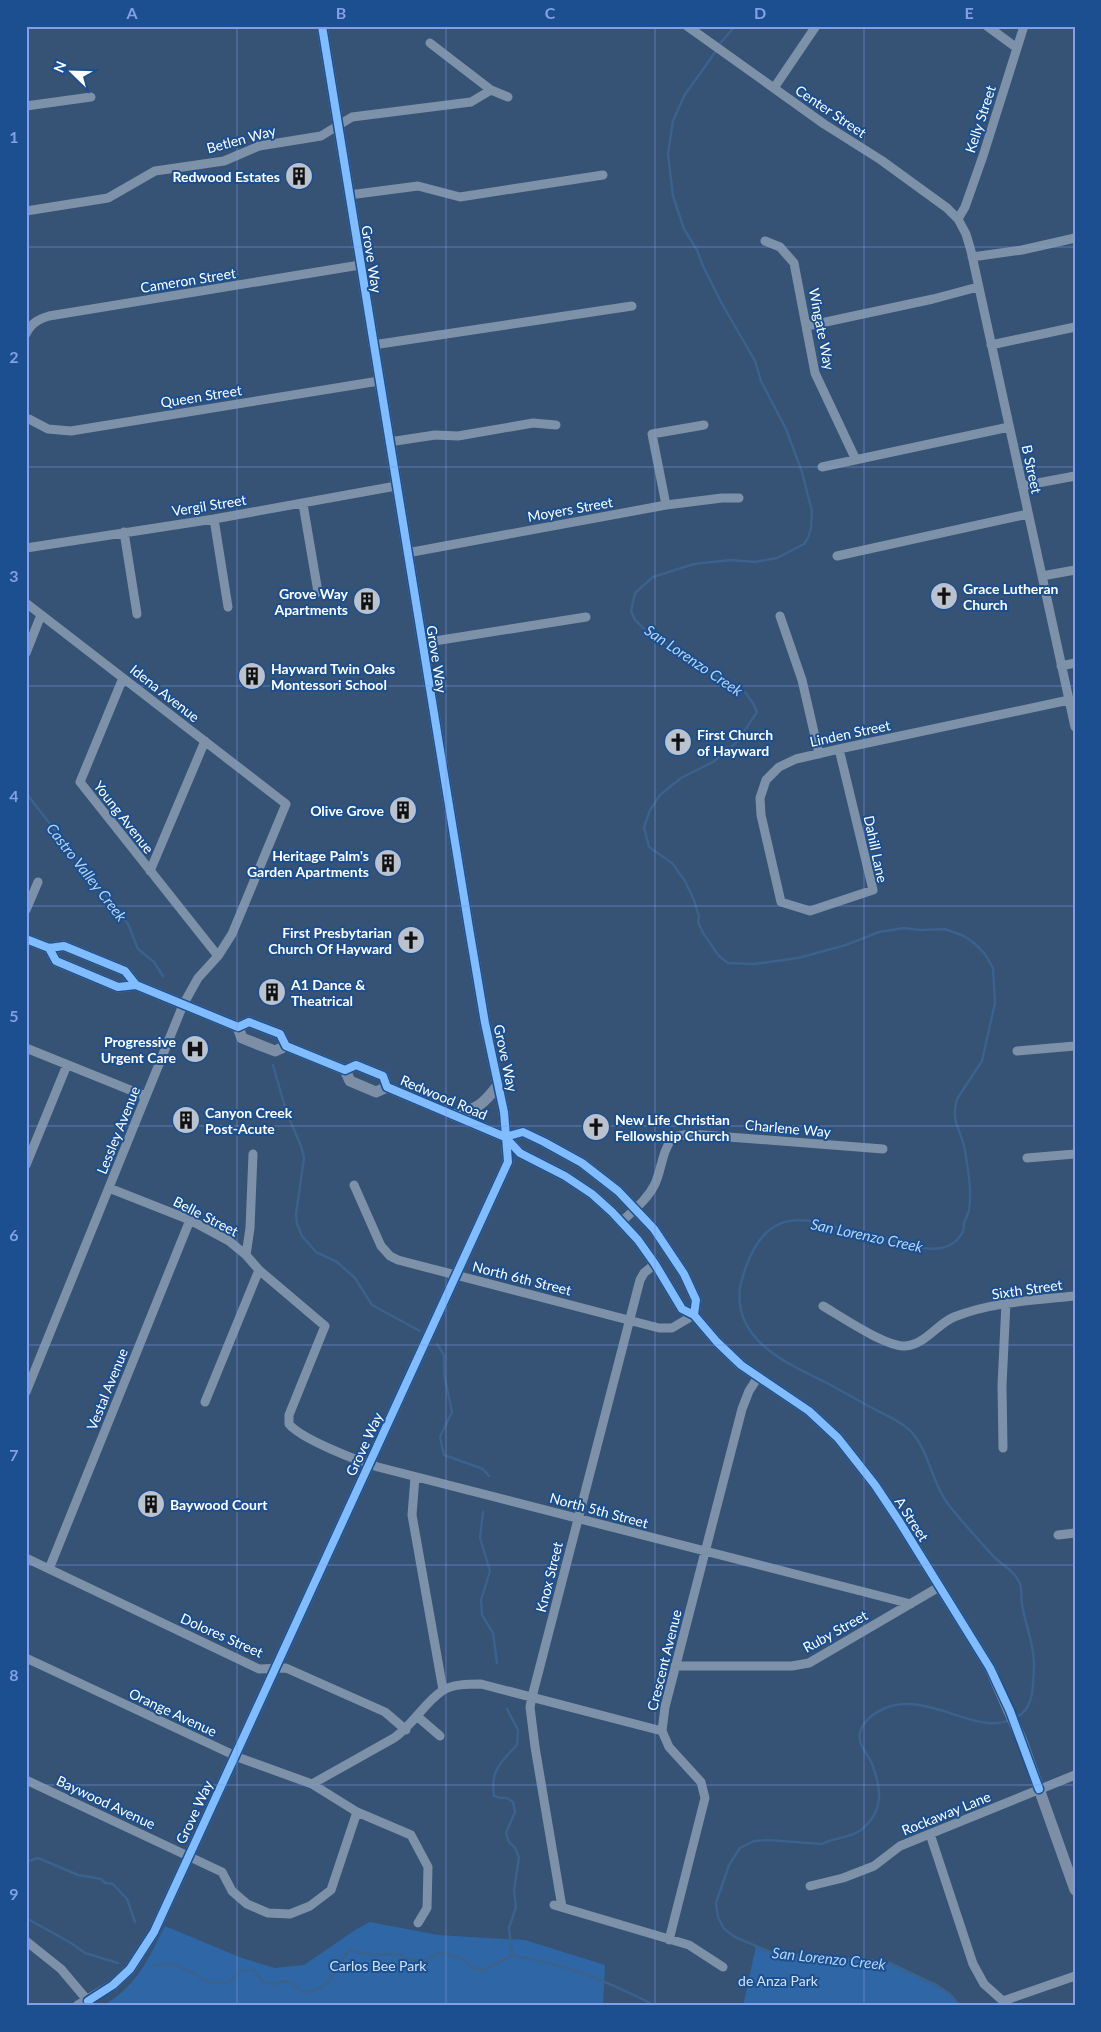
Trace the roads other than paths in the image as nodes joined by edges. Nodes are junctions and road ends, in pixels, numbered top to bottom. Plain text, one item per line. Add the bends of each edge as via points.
1 (322, 26) edge
2 (687, 26) edge
3 (816, 26) edge
4 (987, 26) edge
5 (1024, 26) edge
6 (430, 43) dead end
7 (1017, 48) junction
8 (774, 88) junction
9 (491, 90) junction
10 (91, 97) dead end
11 (508, 97) dead end
12 (26, 106) edge
13 (338, 125) junction
14 (603, 175) dead end
15 (350, 195) junction
16 (26, 211) edge
17 (958, 219) junction
18 (1075, 238) edge
19 (765, 240) dead end
20 (972, 258) junction
21 (360, 265) junction
22 (978, 287) junction
23 (632, 306) dead end
24 (807, 326) junction
25 (1075, 327) edge
26 (26, 334) edge
27 (991, 344) junction
28 (373, 345) junction
29 (379, 381) junction
30 (27, 419) edge
31 (556, 425) dead end
32 (704, 426) dead end
33 (1009, 427) junction
34 (389, 442) junction
35 (856, 460) junction
36 (822, 467) dead end
37 (1075, 476) edge
38 (396, 486) junction
39 (1022, 486) junction
40 (739, 498) dead end
41 (303, 504) junction
42 (666, 506) junction
43 (1028, 514) junction
44 (214, 519) junction
45 (124, 532) junction
46 (26, 548) edge
47 (407, 553) junction
48 (837, 556) dead end
49 (1075, 570) edge
50 (1042, 576) junction
51 (318, 592) dead end
52 (26, 603) edge
53 (228, 608) dead end
54 (137, 614) dead end
55 (41, 615) junction
56 (780, 616) dead end
57 (586, 617) dead end
58 (422, 643) junction
59 (26, 653) edge
60 (1075, 663) edge
61 (1061, 666) junction
62 (123, 678) junction
63 (1069, 700) junction
64 (1073, 715) edge
65 (1075, 727) edge
66 (204, 741) junction
67 (839, 750) junction
68 (819, 754) junction
69 (286, 804) joint
70 (150, 871) junction
71 (38, 882) dead end
72 (781, 902) joint
73 (26, 910) edge
74 (26, 939) edge
75 (49, 948) junction
76 (218, 956) junction
77 (136, 985) junction
78 (183, 1005) junction
79 (238, 1027) junction
80 (286, 1046) junction
81 (1075, 1046) edge
82 (26, 1048) edge
83 (1017, 1051) dead end
84 (67, 1065) junction
85 (345, 1070) junction
86 (498, 1085) junction
87 (387, 1087) junction
88 (145, 1096) junction
89 (453, 1115) junction
90 (505, 1137) junction
91 (883, 1150) dead end
92 (253, 1154) dead end
93 (1075, 1154) edge
94 (1027, 1158) dead end
95 (26, 1165) edge
96 (354, 1185) dead end
97 (109, 1188) junction
98 (636, 1209) junction
99 (190, 1220) junction
100 (621, 1222) junction
101 (246, 1255) junction
102 (655, 1264) junction
103 (259, 1270) junction
104 (456, 1275) junction
105 (1075, 1296) edge
106 (1006, 1303) junction
107 (823, 1306) dead end
108 (694, 1315) junction
109 (629, 1320) junction
110 (758, 1377) junction
111 (26, 1392) edge
112 (205, 1402) dead end
113 (289, 1424) joint
114 (1003, 1448) dead end
115 (369, 1464) junction
116 (415, 1477) junction
117 (578, 1519) junction
118 (1075, 1533) edge
119 (1058, 1535) dead end
120 (705, 1552) junction
121 (26, 1558) edge
122 (49, 1569) junction
123 (940, 1587) junction
124 (911, 1604) junction
125 (26, 1658) edge
126 (675, 1666) junction
127 (274, 1668) junction
128 (443, 1690) junction
129 (532, 1697) junction
130 (418, 1717) junction
131 (406, 1730) junction
132 (662, 1731) junction
133 (440, 1736) dead end
134 (234, 1756) junction
135 (1075, 1775) edge
136 (26, 1780) edge
137 (312, 1784) junction
138 (1039, 1789) junction
139 (358, 1812) junction
140 (930, 1834) junction
141 (188, 1855) junction
142 (810, 1886) dead end
143 (1075, 1890) edge
144 (418, 1923) dead end
145 (669, 1940) junction
146 (26, 1941) edge
147 (723, 1967) dead end
148 (1075, 1976) edge
149 (83, 2003) edge
150 (1004, 2003) edge

1 - 13 main road, Grove Way
2 - 8 street, Center Street
3 - 8 street
4 - 7 street
5 - 7 street, Kelly Street
6 - 9 street
7 - 17 street, Kelly Street via 968,199
8 - 17 street, Center Street via 881,160
9 - 11 street
9 - 13 street, Betlen Way via 471,102 352,117
10 - 12 street
13 - 15 main road, Grove Way
13 - 16 street, Betlen Way via 322,136 259,146 224,160 156,171 108,198
14 - 15 street via 460,197 418,186
15 - 21 main road, Grove Way
17 - 20 street, B Street
18 - 20 street
19 - 24 street, Wingate Way via 780,247 794,263
20 - 22 street, B Street
21 - 26 street, Cameron Street via 50,316 39,319
21 - 28 main road, Grove Way
22 - 24 street
22 - 27 street, B Street
23 - 28 street
24 - 35 street, Wingate Way via 815,373
25 - 27 street
27 - 33 street, B Street
28 - 29 main road, Grove Way
29 - 30 street, Queen Street via 71,432 48,429
29 - 34 main road, Grove Way
31 - 34 street via 533,424 458,436 436,435
32 - 42 street via 652,434
33 - 35 street
33 - 39 street, B Street
34 - 38 main road, Grove Way
35 - 36 street
37 - 39 street
38 - 41 street, Vergil Street
38 - 47 main road, Grove Way
39 - 43 street, B Street
40 - 42 street, Moyers Street
41 - 44 street, Vergil Street
41 - 51 street
42 - 47 street, Moyers Street
43 - 48 street
43 - 50 street, B Street
44 - 45 street, Vergil Street
44 - 53 street
45 - 46 street, Vergil Street
45 - 54 street
47 - 58 main road, Grove Way
49 - 50 street
50 - 61 street, B Street
52 - 55 street, Idena Avenue
55 - 59 street
55 - 62 street, Idena Avenue
56 - 68 street via 802,680
57 - 58 street
58 - 86 main road, Grove Way via 468,928
60 - 61 street
61 - 63 street, B Street
62 - 66 street, Idena Avenue
62 - 70 street, Young Avenue via 80,782
63 - 64 street, B Street
63 - 67 street, Linden Street
64 - 65 street, B Street
66 - 69 street, Idena Avenue
66 - 70 street
67 - 68 street, Linden Street
67 - 72 street, Dahill Lane via 873,890 810,911
68 - 72 street, Linden Street via 779,767 766,780 760,798
69 - 76 street, Lessley Avenue via 232,934
70 - 76 street, Young Avenue
71 - 73 street
74 - 75 main road, Redwood Road
75 - 77 main road, Redwood Road via 64,946 125,971
75 - 77 main road, Redwood Road via 56,961 118,987
76 - 78 street, Lessley Avenue via 198,978
77 - 78 main road, Redwood Road
78 - 79 main road, Redwood Road
78 - 88 street, Lessley Avenue
79 - 80 main road, Redwood Road via 249,1022 280,1034
79 - 80 main road, Redwood Road via 242,1038 275,1051
80 - 85 main road, Redwood Road
81 - 83 street
82 - 84 street
84 - 88 street
84 - 95 street
85 - 87 main road, Redwood Road via 350,1081 376,1092
85 - 87 main road, Redwood Road via 356,1065 384,1076
86 - 89 main road via 476,1108
86 - 90 main road, Grove Way
87 - 89 main road, Redwood Road
88 - 97 street, Lessley Avenue
89 - 90 main road, Redwood Road
90 - 98 main road, Redwood Road via 523,1132 576,1159 604,1178
90 - 100 main road, Redwood Road via 520,1153 580,1186
90 - 104 main road, Grove Way via 508,1162
91 - 98 street, Charlene Way via 690,1134 673,1137 666,1145 655,1183
92 - 101 street
93 - 94 street
96 - 104 street, North 6th Street via 385,1252 398,1260
97 - 99 street, Belle Street
97 - 111 street, Lessley Avenue
98 - 100 street, Charlene Way
98 - 108 main road via 663,1241 684,1274 696,1300
99 - 101 street, Belle Street via 229,1241
99 - 122 street, Vestal Avenue
100 - 102 main road, A Street
101 - 103 street, Belle Street
102 - 108 main road, A Street via 682,1309
102 - 109 street, Knox Street via 640,1280
103 - 112 street
103 - 113 street, Belle Street via 325,1326 291,1410
104 - 109 street, North 6th Street
104 - 115 main road, Grove Way
105 - 106 street, Sixth Street
106 - 107 street, Sixth Street via 953,1317 914,1345 903,1346 887,1342
106 - 114 street
108 - 109 street, North 6th Street via 666,1329
108 - 110 main road, A Street via 731,1356
109 - 117 street, Knox Street
110 - 120 street, Crescent Avenue via 742,1409
110 - 123 main road, A Street via 809,1411 838,1438 884,1499
113 - 115 street, North 5th Street via 298,1433
115 - 116 street, North 5th Street
115 - 127 main road, Grove Way
116 - 117 street, North 5th Street
116 - 128 street via 412,1515
117 - 120 street, North 5th Street
117 - 129 street, Knox Street
118 - 119 street
120 - 124 street, North 5th Street
120 - 126 street, Crescent Avenue
121 - 122 street, Dolores Street
122 - 127 street, Dolores Street via 259,1669
123 - 124 street, Ruby Street
123 - 138 main road, A Street via 990,1668 1010,1710
124 - 126 street, Ruby Street via 809,1663 792,1666
125 - 134 street, Orange Avenue
126 - 132 street, Crescent Avenue
127 - 131 street, Dolores Street via 286,1668 385,1712
127 - 134 main road, Grove Way
128 - 129 street via 481,1684
128 - 130 street
129 - 132 street
129 - 145 street, Knox Street via 530,1706 535,1747 558,1906
130 - 131 street
130 - 133 street
131 - 137 street
132 - 145 street, Crescent Avenue via 669,1747 701,1782 705,1798
134 - 137 street, Orange Avenue
134 - 141 main road, Grove Way
135 - 138 street, Rockaway Lane
136 - 141 street, Baywood Avenue
137 - 139 street, Orange Avenue
138 - 140 street, Rockaway Lane
138 - 143 main road, A Street
139 - 141 street, Baywood Avenue via 331,1890 310,1906 290,1914 268,1913 247,1904 232,1891 222,1872
139 - 144 street, Orange Avenue via 410,1835 428,1867 427,1908
140 - 142 street, Rockaway Lane via 900,1846 874,1866
140 - 150 street via 973,1964 984,1984
141 - 149 main road, Grove Way via 154,1932 130,1969 113,1985
145 - 147 street via 688,1945
146 - 149 street via 61,1970
148 - 150 street

